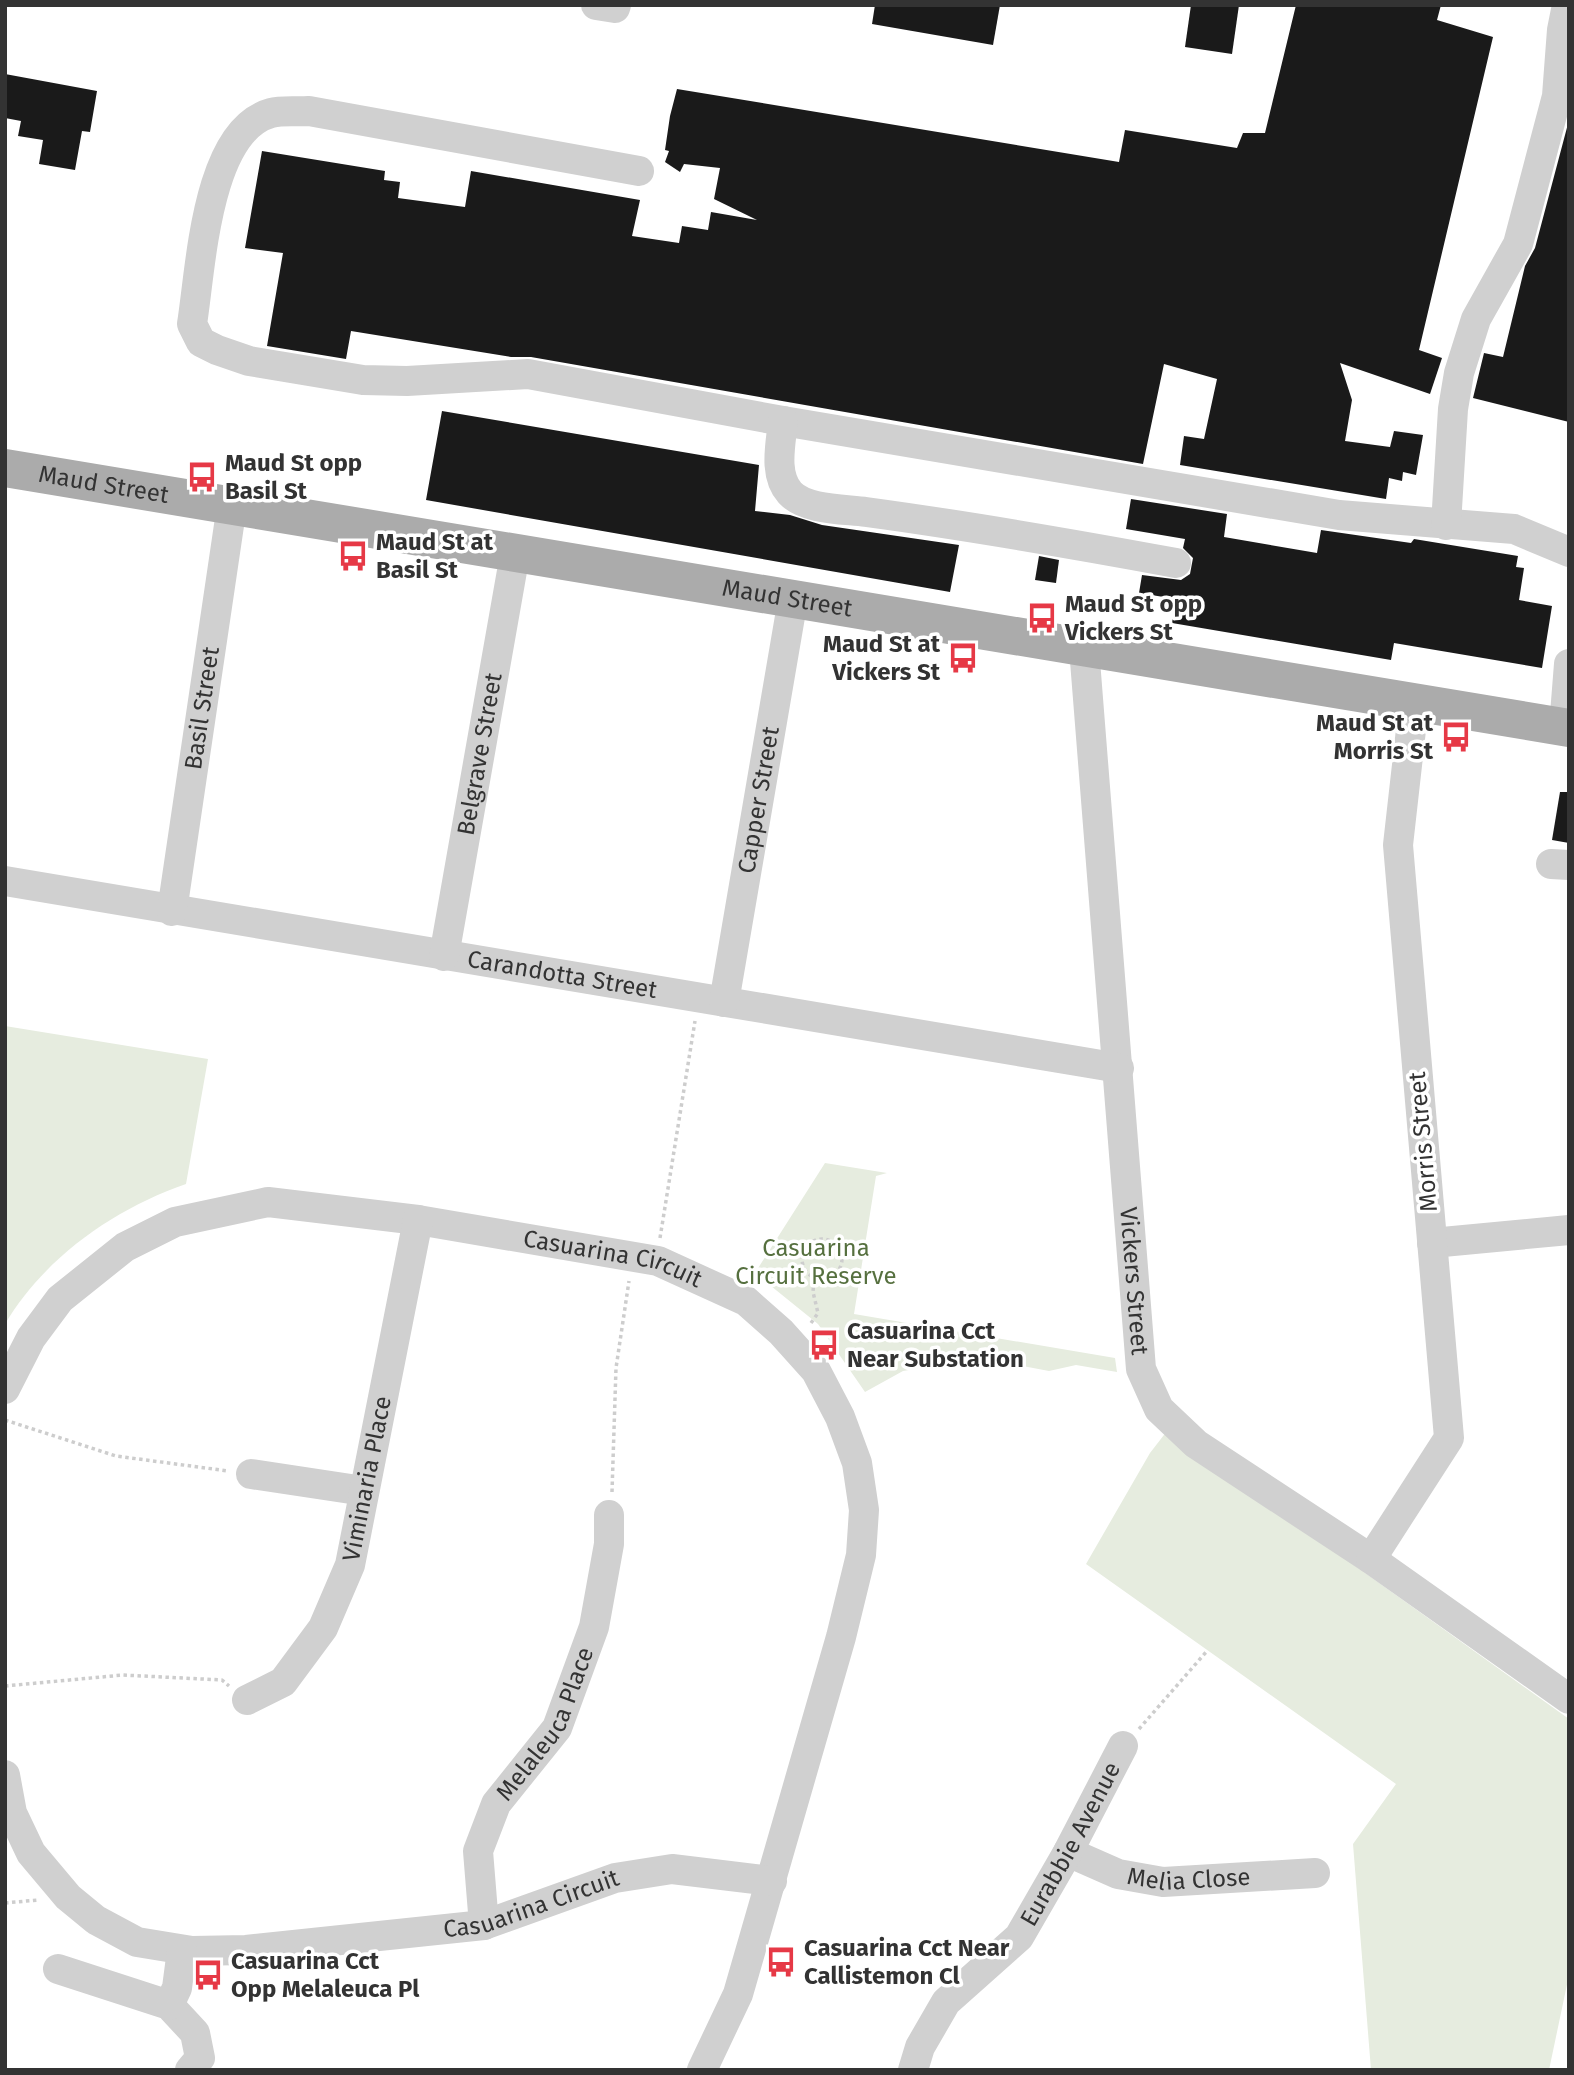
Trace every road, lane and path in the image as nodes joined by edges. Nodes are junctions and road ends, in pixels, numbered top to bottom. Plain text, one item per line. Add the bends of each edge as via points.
1 (1567, 5) edge
2 (639, 171) dead end
3 (783, 421) junction
4 (5, 468) edge
5 (232, 506) junction
6 (1446, 525) junction
7 (1569, 552) edge
8 (515, 554) junction
9 (1176, 563) dead end
10 (793, 599) junction
11 (1084, 648) junction
12 (1569, 664) edge
13 (1415, 703) junction
14 (1566, 727) edge
15 (5, 881) edge
16 (173, 911) junction
17 (444, 956) junction
18 (711, 1000) junction
19 (1119, 1068) junction
20 (418, 1220) junction
21 (1569, 1230) edge
22 (1432, 1243) junction
23 (645, 1259) junction
24 (814, 1278) junction
25 (811, 1323) dead end
26 (5, 1389) edge
27 (5, 1420) edge
28 (251, 1474) joint
29 (364, 1491) junction
30 (609, 1515) joint
31 (1371, 1559) junction
32 (1208, 1651) dead end
33 (5, 1686) edge
34 (1569, 1699) edge
35 (247, 1700) joint
36 (1123, 1746) joint
37 (5, 1775) edge
38 (1068, 1852) junction
39 (1315, 1873) dead end
40 (772, 1881) junction
41 (484, 1925) junction
42 (182, 1950) junction
43 (58, 1969) dead end
44 (169, 2005) junction
45 (190, 2070) edge
46 (702, 2070) edge
47 (913, 2070) edge

1 - 6 street via 1558,96 1518,244 1476,319 1459,373
2 - 3 street via 309,111 271,113 230,146 215,181 192,324 201,342 217,350 363,380 528,374
3 - 6 street via 1339,515
3 - 9 street via 782,481 791,495 816,505
4 - 5 main road, Maud Street
5 - 8 main road, Maud Street
5 - 16 street, Basil Street
6 - 7 street via 1514,529
8 - 10 main road, Maud Street
8 - 17 street, Belgrave Street
10 - 11 main road, Maud Street
10 - 18 street, Capper Street
11 - 13 main road, Maud Street
11 - 19 street, Vickers Street
12 - 14 street
13 - 14 main road, Maud Street
13 - 22 street, Morris Street via 1398,845
15 - 16 street, Carandotta Street
16 - 17 street, Carandotta Street
17 - 18 street, Carandotta Street
18 - 19 street, Carandotta Street
18 - 23 path
19 - 31 street, Vickers Street via 1141,1369 1159,1409 1196,1444
20 - 23 street, Casuarina Circuit
20 - 26 street, Casuarina Circuit via 268,1202 176,1222 125,1247 60,1298 31,1338
20 - 29 street, Viminaria Place
21 - 22 street
22 - 31 street, Morris Street via 1449,1438
23 - 30 path via 616,1368
23 - 40 street, Casuarina Circuit via 746,1301 781,1332 816,1371 840,1416 857,1463 864,1510 862,1555
24 - 24 path via 804,1269 804,1250 814,1241 827,1240 838,1247 841,1266 833,1276
24 - 25 path via 818,1313
27 - 28 path via 116,1456
28 - 29 street
29 - 35 street, Viminaria Place via 350,1565 323,1628 283,1682
30 - 41 street, Melaleuca Place via 609,1544 594,1627 557,1728 496,1804 478,1851
31 - 34 street, Vickers Street
32 - 36 path
33 - 35 path via 123,1675 222,1680
36 - 38 street, Eurabbie Avenue
37 - 42 street, Casuarina Circuit via 12,1813 31,1853 68,1897 96,1920 137,1941
38 - 39 street, Melia Close via 1118,1874 1163,1882
38 - 47 street, Eurabbie Avenue via 1018,1937 946,2002 920,2047
40 - 41 street, Casuarina Circuit via 672,1869 615,1878
40 - 46 street, Casuarina Circuit via 738,1994
41 - 42 street, Casuarina Circuit via 246,1950
42 - 44 street via 177,1988
43 - 44 street
44 - 45 street via 195,2033 200,2058

